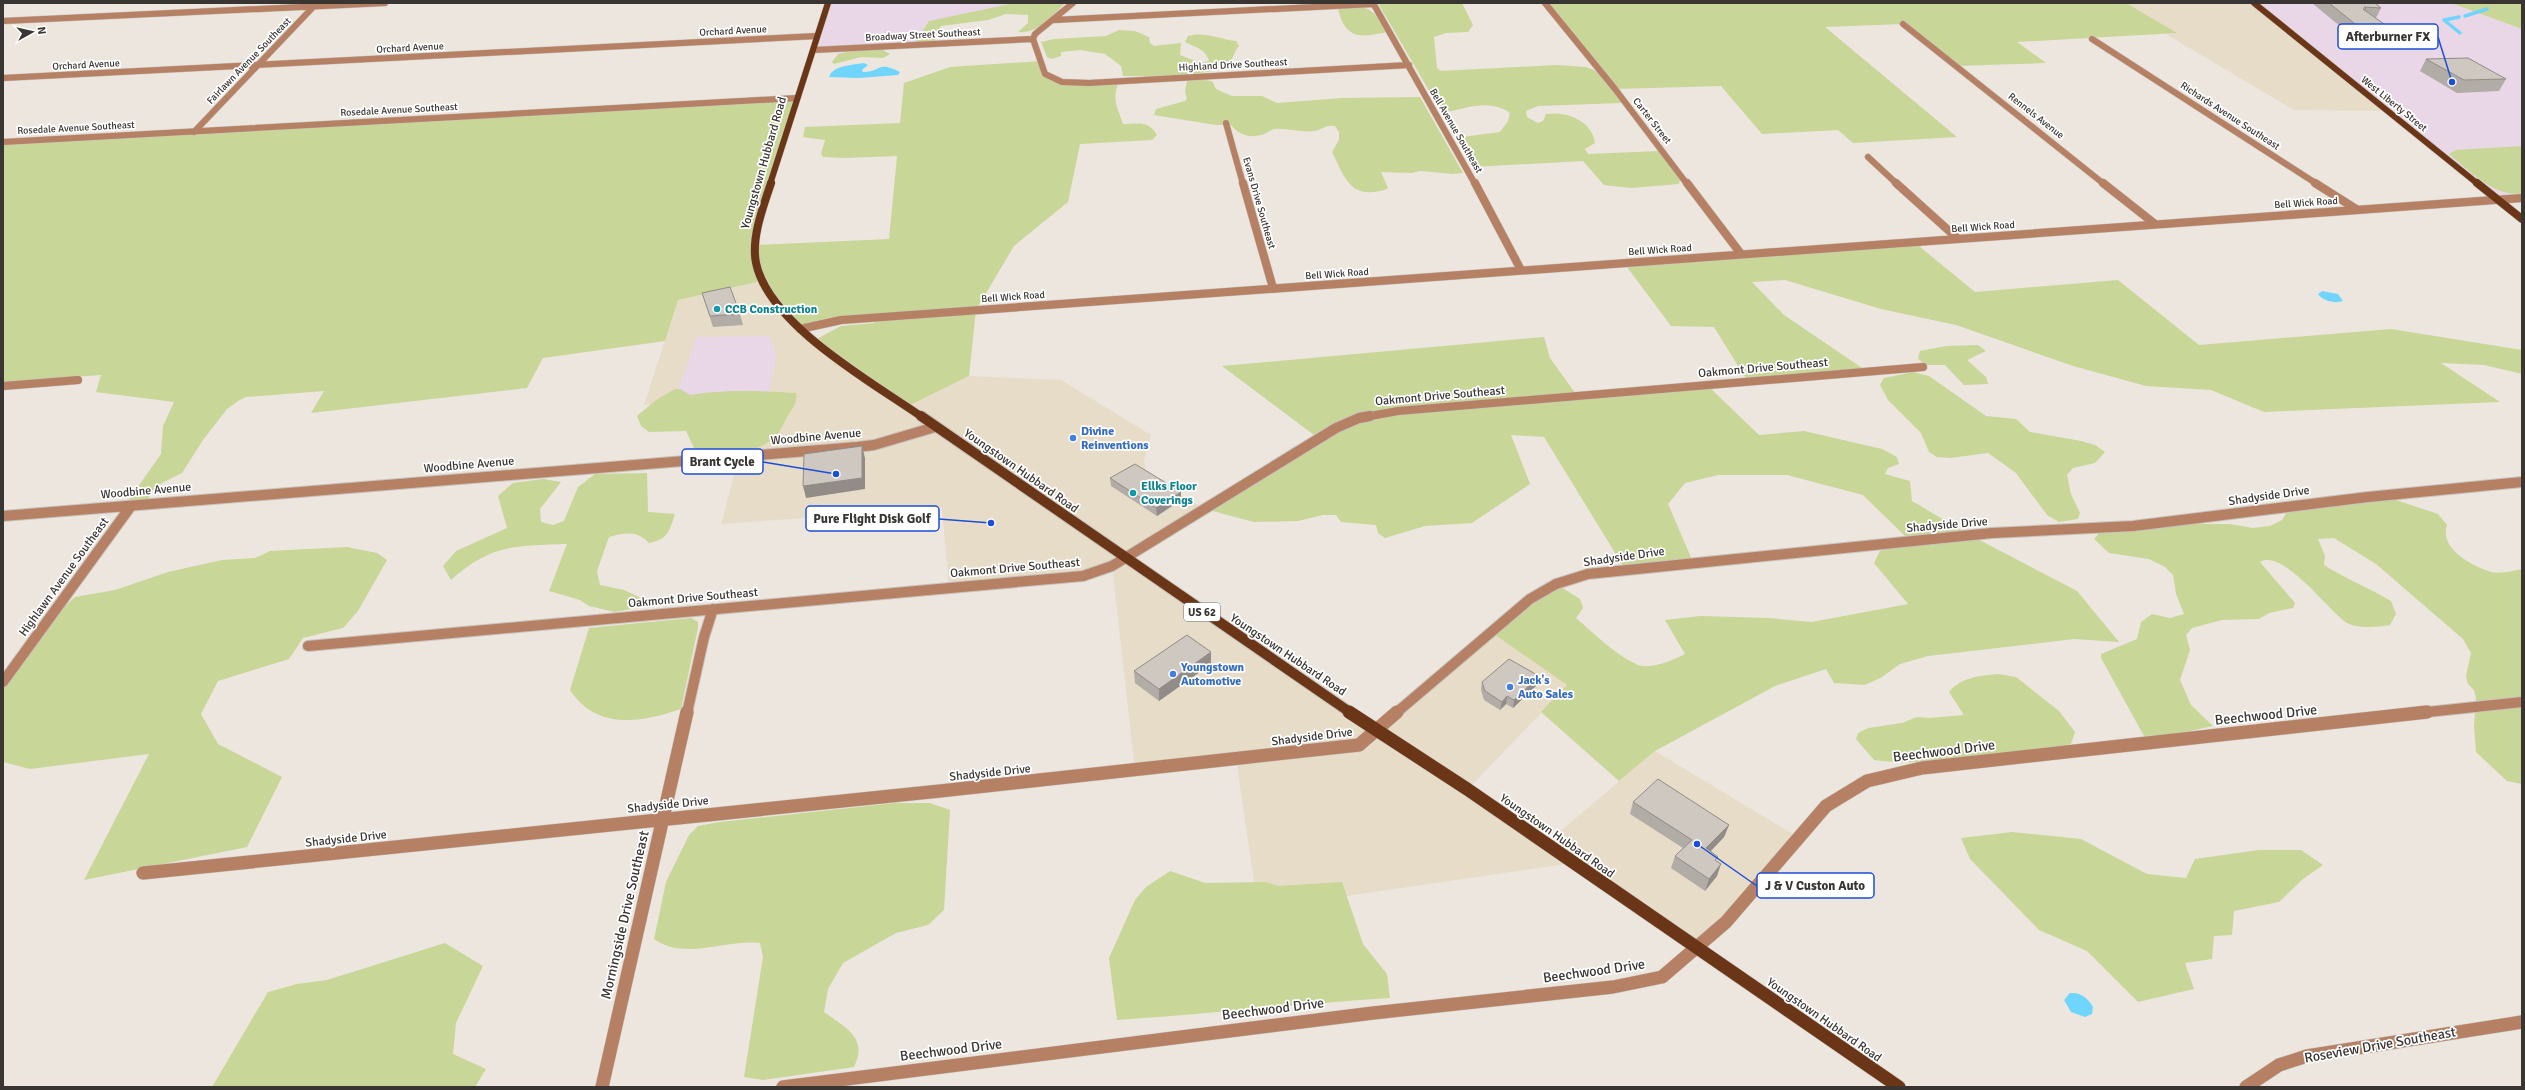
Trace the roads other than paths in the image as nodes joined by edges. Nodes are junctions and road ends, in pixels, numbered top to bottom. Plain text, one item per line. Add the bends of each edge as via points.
1 (385, 3) edge
2 (828, 3) edge
3 (1073, 3) edge
4 (1545, 3) edge
5 (2254, 3) edge
6 (1374, 4) edge
7 (316, 5) edge
8 (1054, 20) junction
9 (3, 21) edge
10 (1903, 24) dead end
11 (817, 36) junction
12 (2092, 38) dead end
13 (1033, 39) junction
14 (814, 50) junction
15 (259, 65) junction
16 (1408, 65) junction
17 (3, 78) edge
18 (797, 98) junction
19 (1226, 123) dead end
20 (194, 132) junction
21 (3, 142) edge
22 (1868, 157) dead end
23 (2522, 198) edge
24 (2497, 199) junction
25 (2356, 209) junction
26 (2522, 219) edge
27 (2156, 224) junction
28 (1958, 238) junction
29 (1741, 254) junction
30 (1521, 270) junction
31 (1274, 288) junction
32 (800, 329) junction
33 (1923, 367) dead end
34 (78, 380) dead end
35 (3, 386) edge
36 (935, 427) junction
37 (2522, 482) edge
38 (131, 506) junction
39 (3, 516) edge
40 (1124, 558) junction
41 (713, 609) junction
42 (308, 646) dead end
43 (3, 682) edge
44 (2522, 702) edge
45 (1379, 730) junction
46 (662, 819) junction
47 (143, 874) dead end
48 (1696, 948) junction
49 (2522, 1022) edge
50 (602, 1087) edge
51 (783, 1087) edge
52 (1899, 1087) edge
53 (2246, 1087) edge

1 - 7 street
2 - 11 main road, Youngstown Hubbard Road / US 62
3 - 8 street
4 - 29 street, Carter Street
5 - 24 main road, West Liberty Street
6 - 8 street
6 - 16 street, Bell Avenue Southeast
7 - 9 street
7 - 15 street, Fairlawn Avenue Southeast
8 - 13 street via 1035,34
10 - 27 street, Rennels Avenue
11 - 14 main road, Youngstown Hubbard Road / US 62
11 - 15 street, Orchard Avenue
12 - 25 street, Richards Avenue Southeast
13 - 14 street, Broadway Street Southeast
13 - 16 street, Highland Drive Southeast via 1038,47 1044,73 1058,81 1089,83
14 - 18 main road, Youngstown Hubbard Road / US 62
15 - 17 street, Orchard Avenue
15 - 20 street, Fairlawn Avenue Southeast
16 - 30 street, Bell Avenue Southeast
18 - 20 street, Rosedale Avenue Southeast
18 - 32 main road, Youngstown Hubbard Road / US 62 via 754,245 756,263 767,292
19 - 31 street, Evans Drive Southeast
20 - 21 street, Rosedale Avenue Southeast
22 - 28 street
23 - 24 street, Bell Wick Road
24 - 25 street, Bell Wick Road
24 - 26 main road, West Liberty Street
25 - 27 street, Bell Wick Road
27 - 28 street, Bell Wick Road
28 - 29 street, Bell Wick Road
29 - 30 street, Bell Wick Road
30 - 31 street, Bell Wick Road
31 - 32 street, Bell Wick Road via 841,320
32 - 36 main road, Youngstown Hubbard Road / US 62 via 813,341
33 - 40 street, Oakmont Drive Southeast via 1398,411 1359,418 1318,438
34 - 35 street
36 - 38 street, Woodbine Avenue via 874,445 857,447
36 - 40 main road, Youngstown Hubbard Road / US 62
37 - 45 street, Shadyside Drive via 2368,497 2132,526 1992,533 1588,574 1556,584 1530,599
38 - 39 street, Woodbine Avenue
38 - 43 street, Highlawn Avenue Southeast
40 - 41 street, Oakmont Drive Southeast via 1098,572 1083,576
40 - 45 main road, Youngstown Hubbard Road / US 62 via 1318,692
41 - 42 street, Oakmont Drive Southeast
41 - 46 street, Morningside Drive Southeast via 704,637
44 - 48 street, Beechwood Drive via 1922,768 1885,775 1853,788 1826,806 1726,922
45 - 46 street, Shadyside Drive via 1359,745 1345,747
45 - 48 main road, Youngstown Hubbard Road / US 62
46 - 47 street, Shadyside Drive
46 - 50 street, Morningside Drive Southeast
48 - 51 street, Beechwood Drive via 1662,977 1613,987 1373,1012
48 - 52 main road, Youngstown Hubbard Road / US 62
49 - 53 street, Roseview Drive Southeast via 2307,1056 2279,1065

